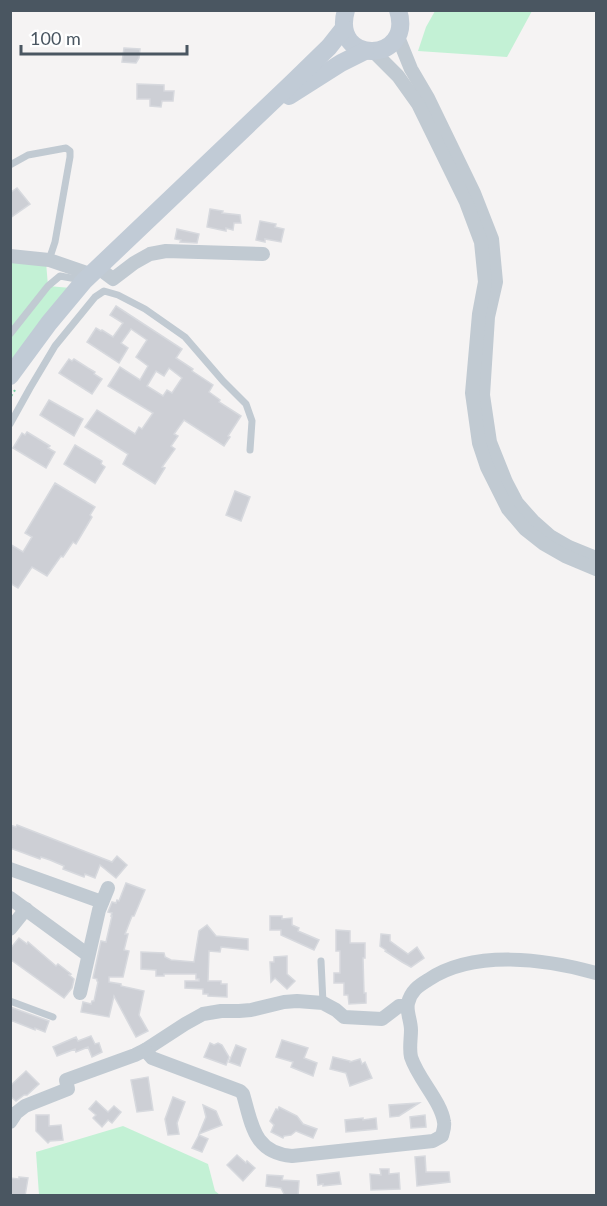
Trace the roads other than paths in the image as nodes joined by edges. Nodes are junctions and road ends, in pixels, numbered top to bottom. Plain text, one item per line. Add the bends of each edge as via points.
1 (402, 13) edge
2 (343, 17) edge
3 (398, 37) junction
4 (369, 51) junction
5 (247, 124) junction
6 (10, 165) edge
7 (263, 254) dead end
8 (10, 256) edge
9 (49, 260) junction
10 (90, 274) junction
11 (10, 334) edge
12 (10, 376) edge
13 (10, 424) edge
14 (250, 450) dead end
15 (597, 558) edge
16 (597, 569) edge
17 (10, 869) edge
18 (108, 888) dead end
19 (10, 898) edge
20 (102, 903) junction
21 (26, 909) junction
22 (10, 929) edge
23 (88, 955) junction
24 (321, 962) dead end
25 (597, 973) edge
26 (80, 993) dead end
27 (10, 1001) edge
28 (323, 1003) junction
29 (407, 1004) junction
30 (53, 1017) dead end
31 (145, 1050) junction
32 (10, 1122) edge

1 - 3 main road
2 - 4 main road via 351,43
2 - 5 main road via 328,47
3 - 4 main road via 384,50
3 - 15 street via 474,193 492,239 496,282 483,395 490,442 506,482 533,521 559,542
4 - 5 main road via 341,63
4 - 16 street via 398,76 418,104 481,242 485,282 472,393 479,443 487,467 508,509 525,529 564,556
5 - 10 main road
6 - 9 lane via 27,155 66,148 70,151
7 - 10 street via 166,251 150,254 112,279
8 - 9 street
9 - 10 street
10 - 11 lane via 60,276
10 - 12 main road
13 - 14 lane via 56,346 104,291 145,309 185,337 246,404 252,421
17 - 20 street
18 - 20 street
19 - 21 street
20 - 23 street
21 - 22 street
21 - 23 street
23 - 26 street
24 - 28 lane
25 - 29 street via 562,964 510,959 474,962 441,971 414,989
27 - 30 lane
28 - 29 street via 344,1017 382,1019
28 - 31 street via 291,1001 203,1014
29 - 31 street via 411,1056 445,1125 442,1136 433,1141 281,1155 262,1144 240,1091 152,1058
31 - 32 street via 66,1080 68,1089 25,1106

